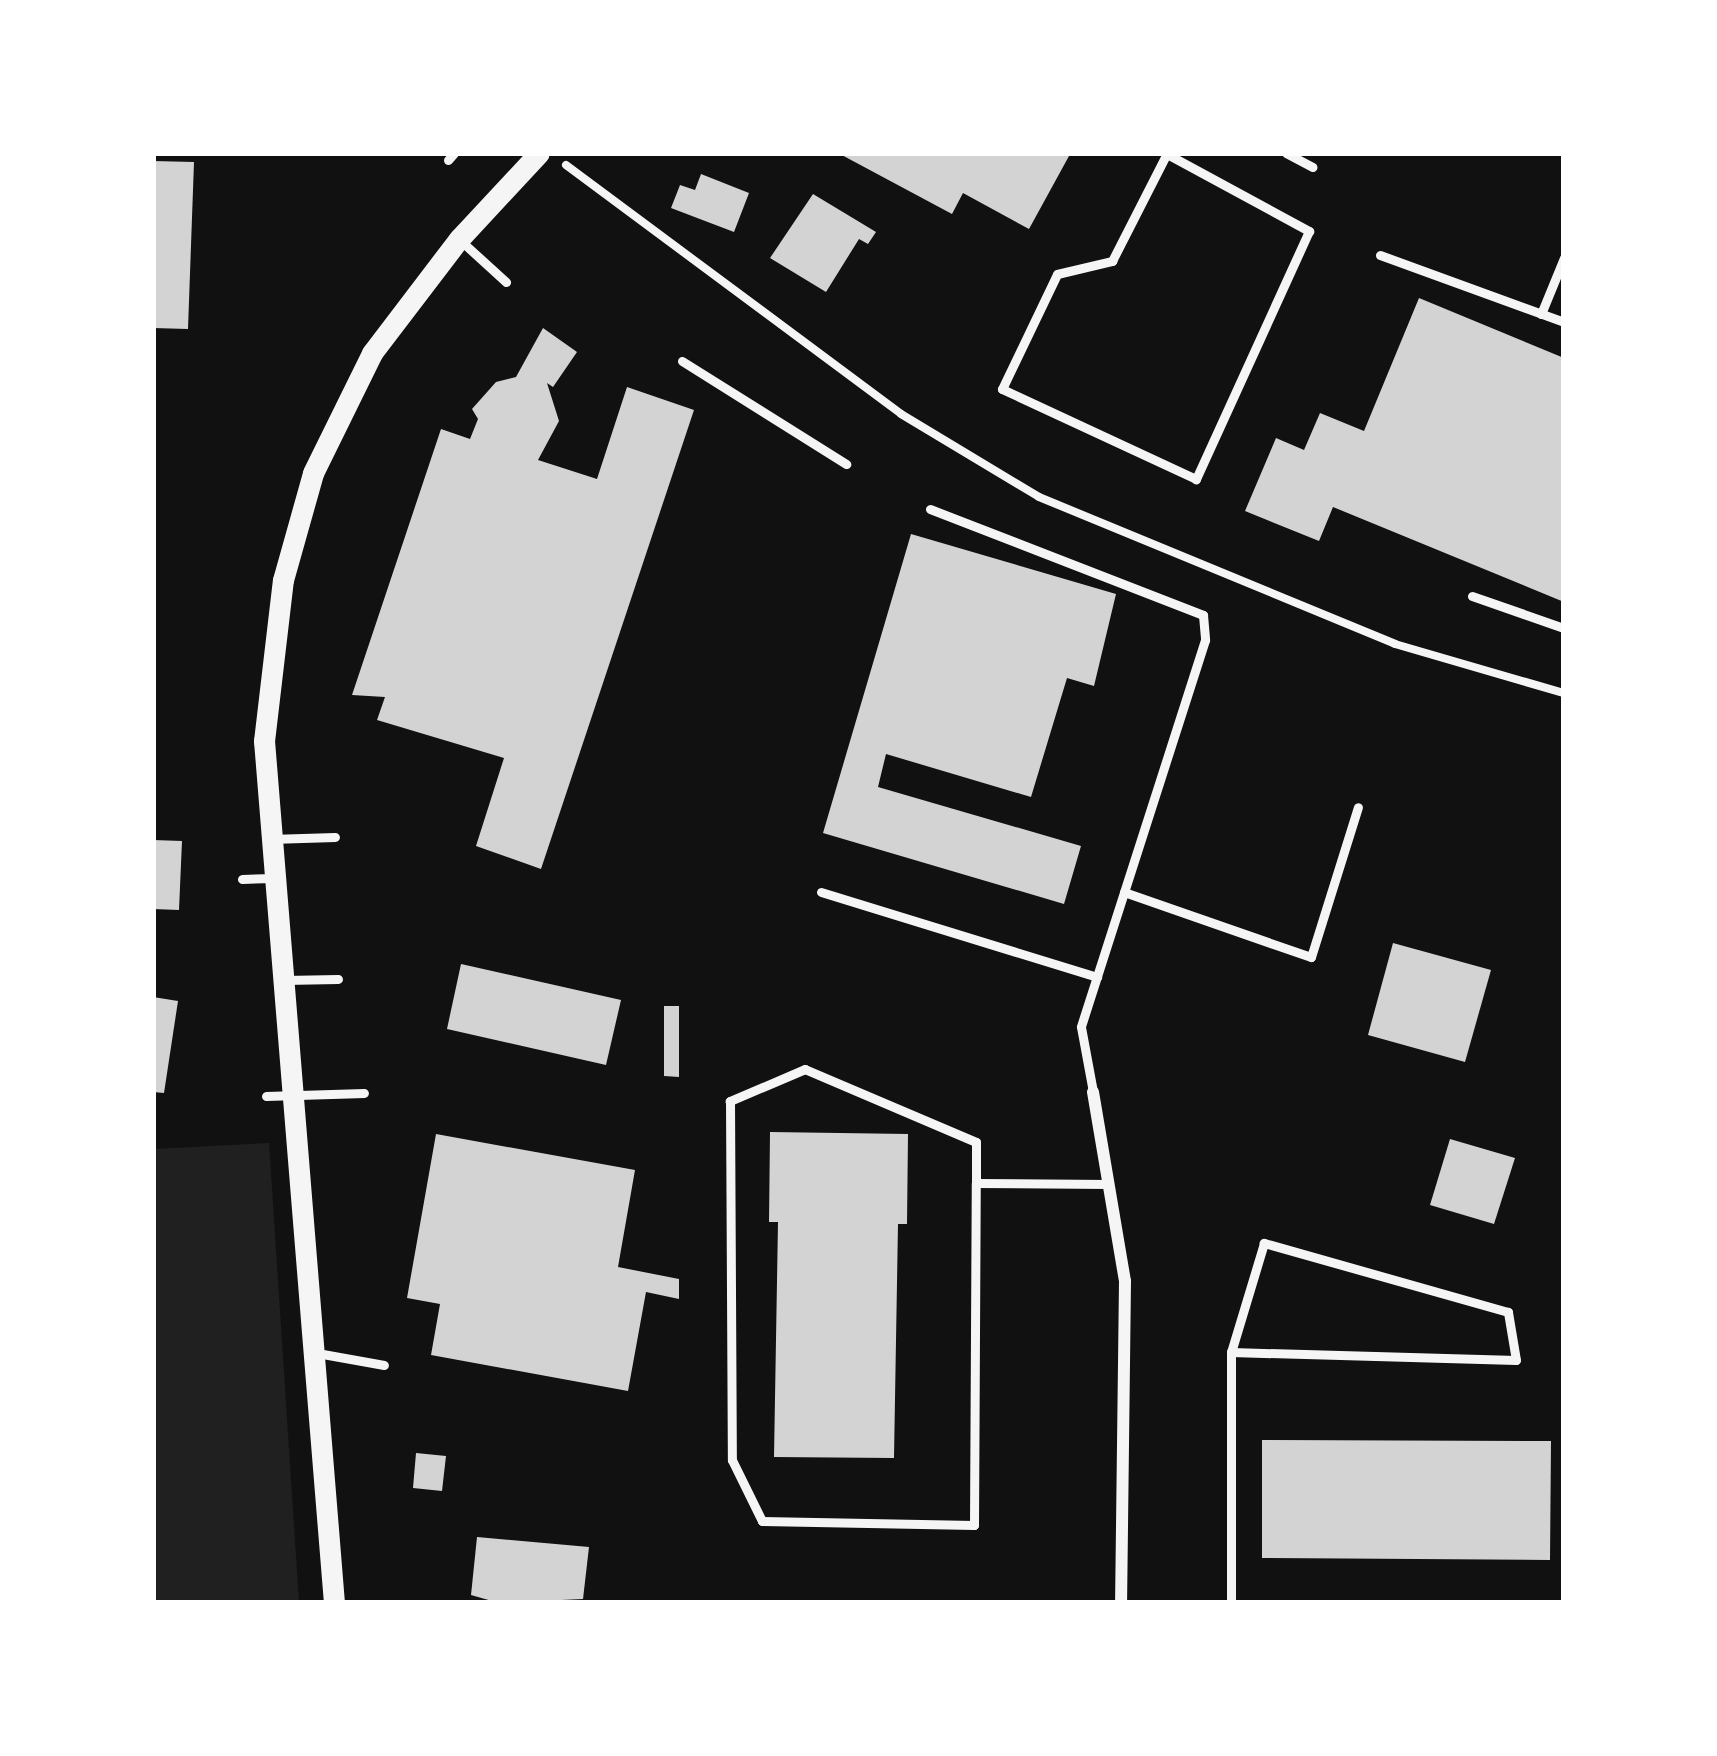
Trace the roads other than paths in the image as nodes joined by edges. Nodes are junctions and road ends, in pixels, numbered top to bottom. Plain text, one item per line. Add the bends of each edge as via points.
1 (539, 153) edge
2 (1286, 153) edge
3 (1167, 154) edge
4 (1312, 167) dead end
5 (459, 239) junction
6 (1380, 255) dead end
7 (1564, 258) edge
8 (506, 282) dead end
9 (1541, 314) junction
10 (1564, 322) edge
11 (682, 361) dead end
12 (846, 464) dead end
13 (930, 509) dead end
14 (1472, 596) dead end
15 (1564, 628) edge
16 (1358, 806) dead end
17 (335, 837) dead end
18 (271, 839) junction
19 (274, 878) junction
20 (242, 879) dead end
21 (820, 892) dead end
22 (1124, 892) junction
23 (1097, 976) junction
24 (338, 979) dead end
25 (282, 980) junction
26 (364, 1093) dead end
27 (1093, 1093) joint
28 (266, 1096) dead end
29 (293, 1099) junction
30 (976, 1183) junction
31 (1108, 1184) junction
32 (1231, 1352) junction
33 (316, 1353) junction
34 (384, 1365) dead end
35 (334, 1603) edge
36 (1121, 1603) edge
37 (1231, 1603) edge

1 - 5 street
2 - 4 lane
3 - 3 lane via 1112,261 1057,274 1002,389 1196,479 1309,231
5 - 8 lane
5 - 18 street via 372,353 313,473 283,580 264,741
6 - 9 lane
7 - 9 lane
9 - 10 lane
11 - 12 lane
13 - 22 lane via 1204,615 1205,640
14 - 15 lane
16 - 22 lane via 1311,957
17 - 18 lane
18 - 19 street
19 - 20 lane
19 - 25 street
21 - 23 lane
22 - 23 lane
23 - 27 lane via 1082,1027
24 - 25 lane
25 - 29 street
26 - 29 lane
27 - 31 street
28 - 29 lane
29 - 33 street
30 - 30 lane via 974,1525 762,1521 733,1460 730,1101 805,1069 976,1142
30 - 31 lane
31 - 36 street via 1126,1281
32 - 32 lane via 1397,1357 1516,1360 1508,1312 1264,1243
32 - 37 lane
33 - 34 lane
33 - 35 street

